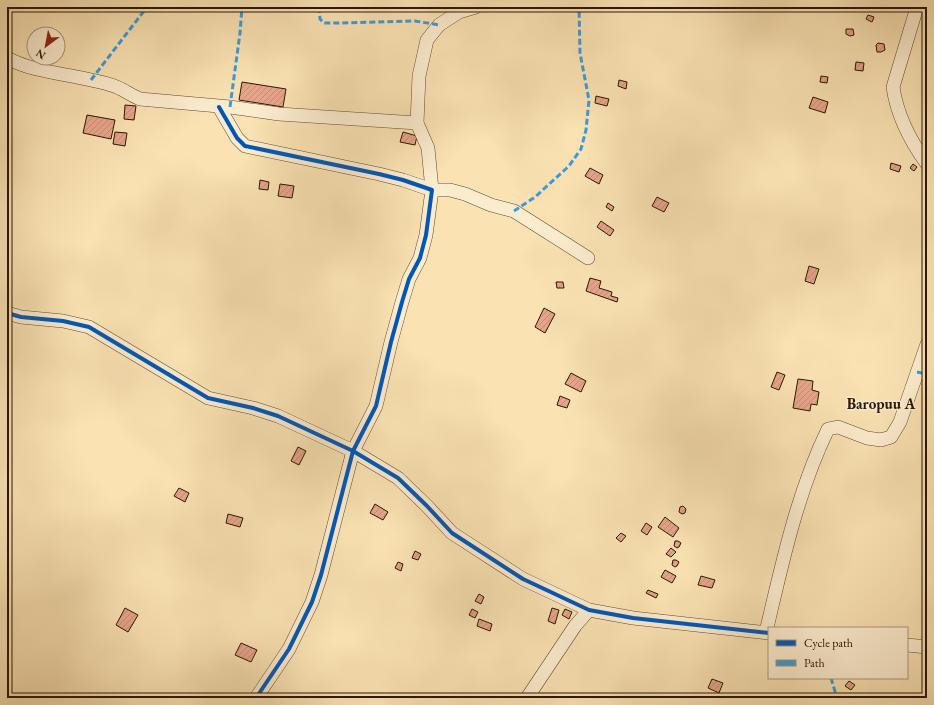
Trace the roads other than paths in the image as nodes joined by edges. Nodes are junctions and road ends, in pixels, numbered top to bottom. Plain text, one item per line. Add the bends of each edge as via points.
1 (476, 7) edge
2 (917, 7) edge
3 (7, 58) edge
4 (218, 106) junction
5 (417, 123) junction
6 (927, 164) edge
7 (432, 190) junction
8 (588, 258) dead end
9 (7, 313) edge
10 (927, 344) edge
11 (353, 451) junction
12 (589, 610) junction
13 (768, 627) edge
14 (767, 632) edge
15 (908, 645) edge
16 (927, 647) edge
17 (256, 698) edge
18 (527, 698) edge

1 - 5 street via 459,12 439,25 427,40 419,76
2 - 6 street via 894,87 895,99 906,129
3 - 4 street via 35,69 113,86 140,99
4 - 5 street via 279,114
4 - 7 street via 237,138 245,146 379,174
5 - 7 street via 428,148
7 - 8 street via 450,190 514,211
7 - 11 street via 426,235 420,258 409,279 402,302 376,406
9 - 11 street via 63,321 89,328 208,398 278,416
10 - 13 street via 900,422 891,437 881,440 867,438 838,426 828,429 788,539
11 - 12 street via 398,478 452,533 523,579
11 - 17 street via 312,602 289,649
12 - 14 street via 633,618
12 - 18 street via 575,626
15 - 16 street

